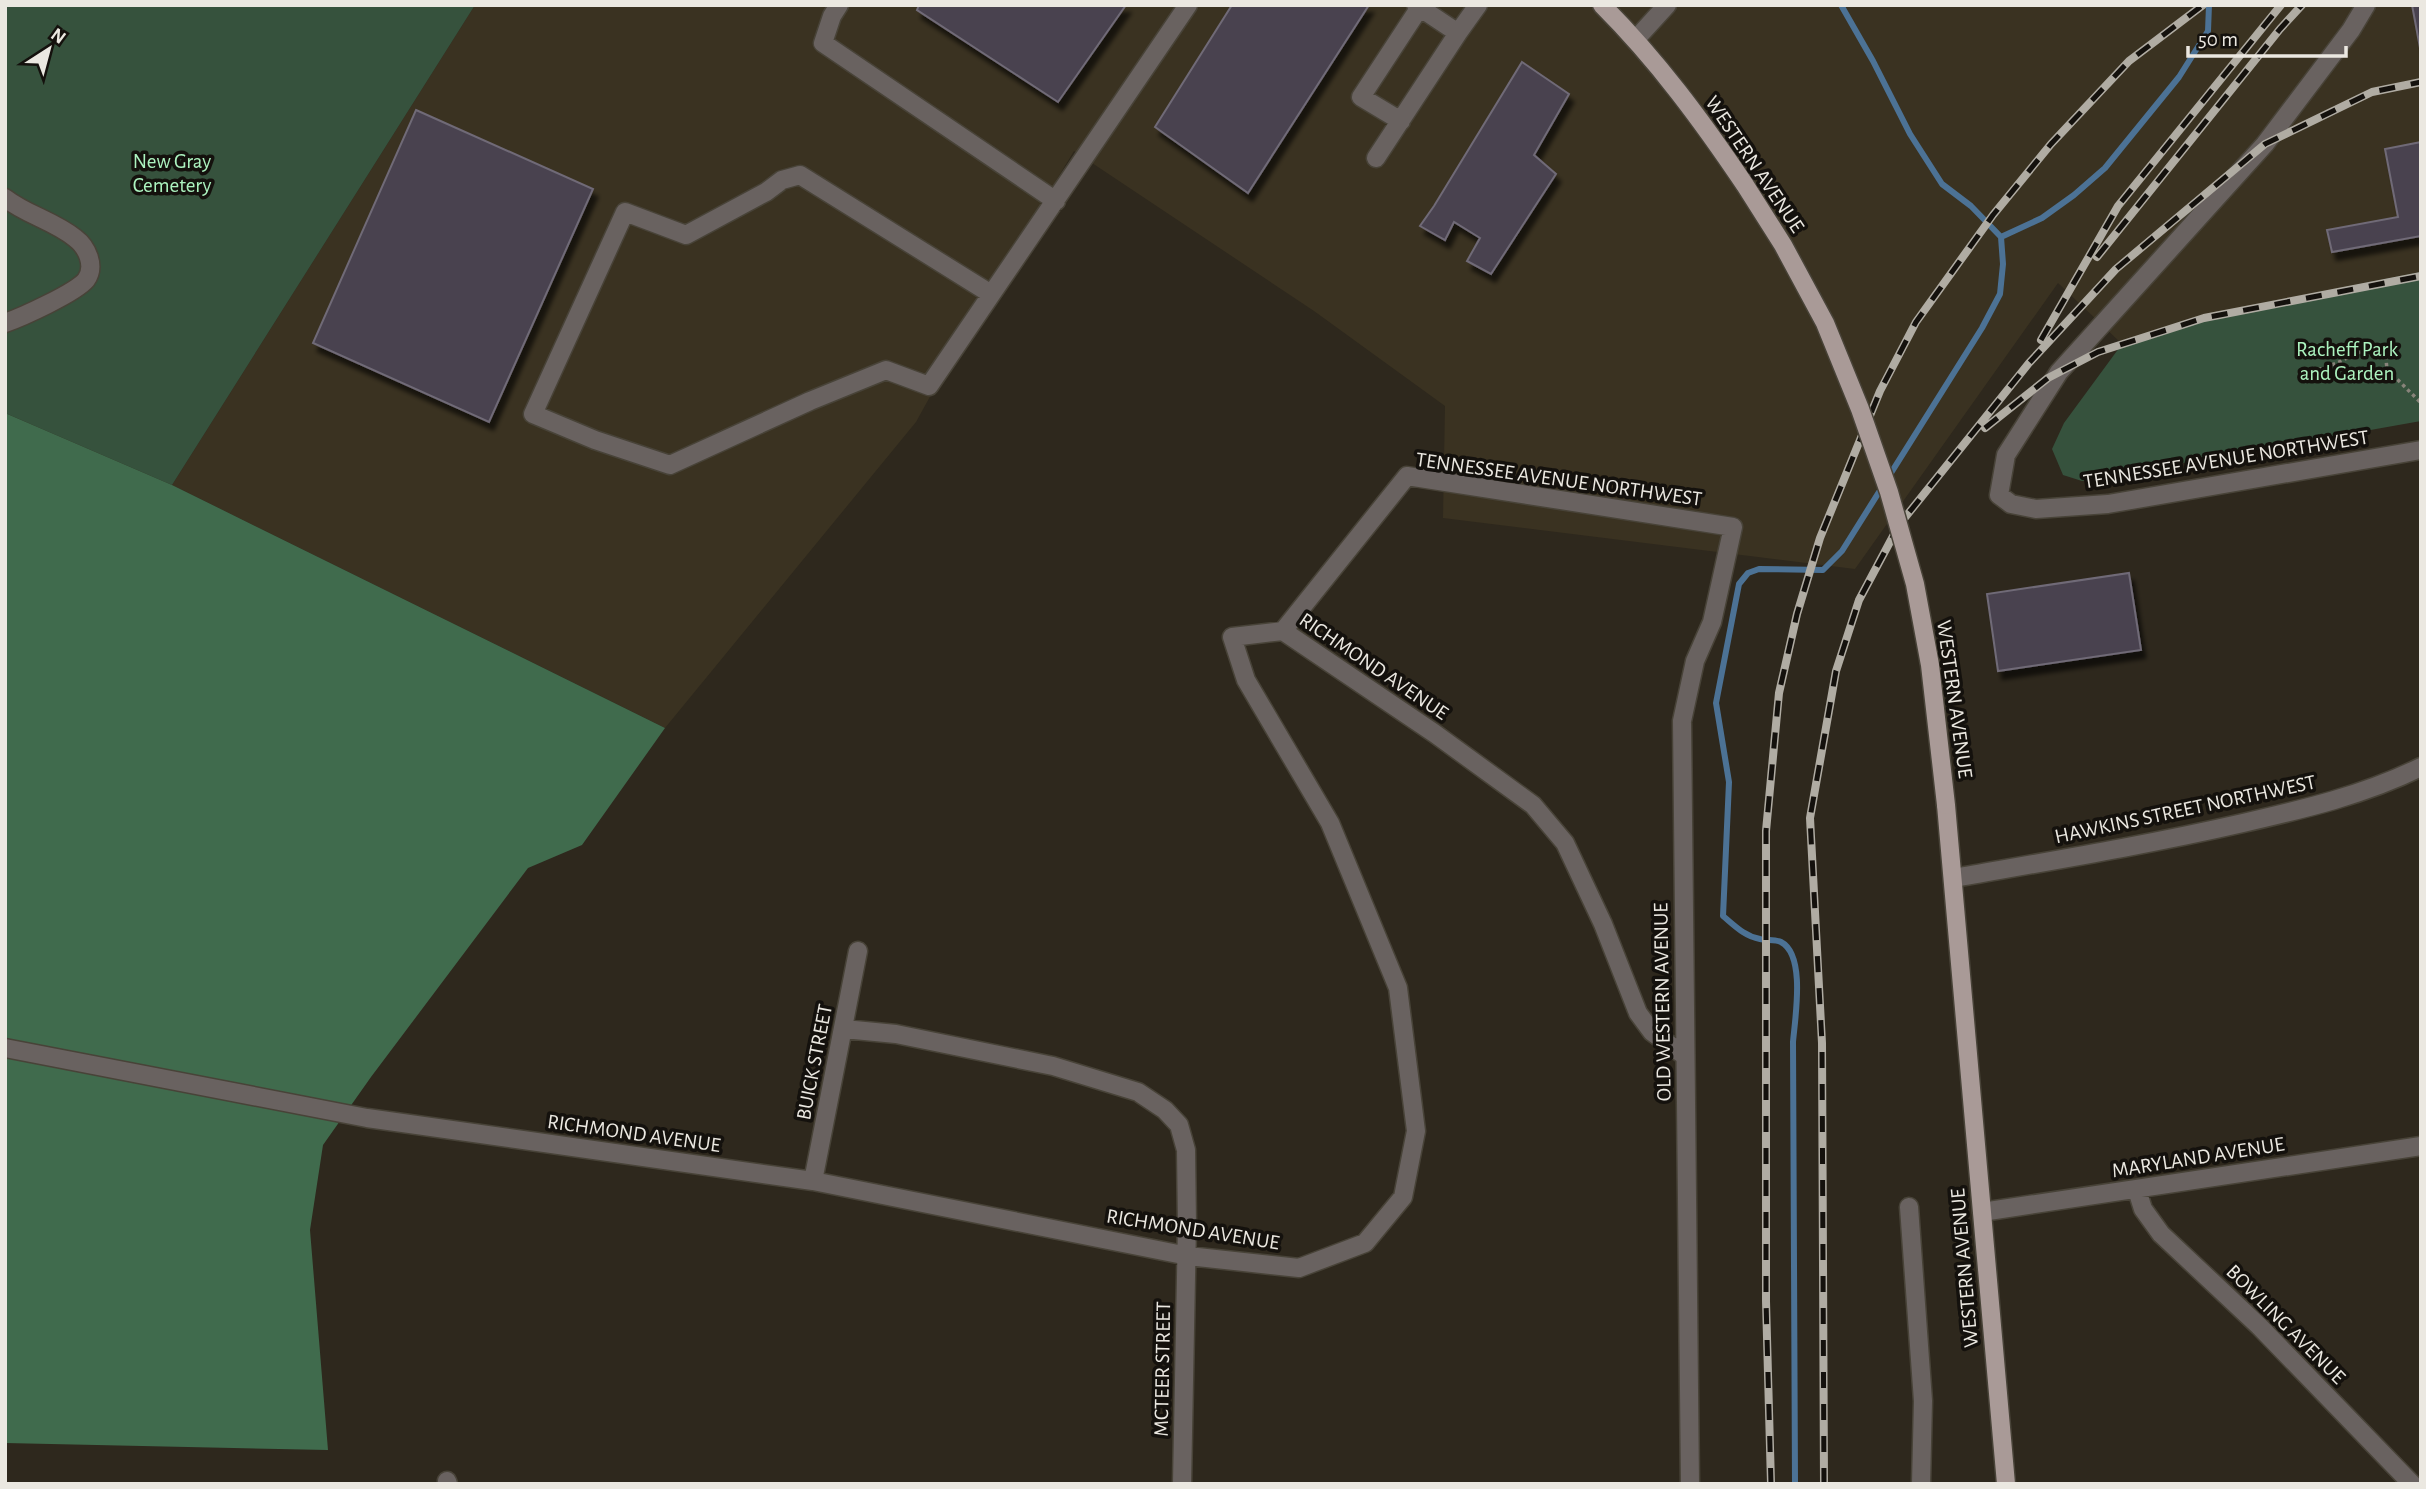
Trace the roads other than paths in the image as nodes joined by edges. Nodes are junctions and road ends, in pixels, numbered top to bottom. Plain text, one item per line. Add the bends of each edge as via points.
1 (839, 5) edge
2 (1188, 5) edge
3 (1478, 5) edge
4 (1602, 5) edge
5 (1667, 5) edge
6 (2366, 5) edge
7 (1418, 6) edge
8 (1458, 33) junction
9 (1636, 39) junction
10 (1401, 121) junction
11 (1376, 158) dead end
12 (5, 198) edge
13 (1056, 201) junction
14 (991, 294) junction
15 (5, 323) edge
16 (2421, 450) edge
17 (1733, 527) joint
18 (1283, 631) junction
19 (2421, 767) edge
20 (1954, 878) junction
21 (858, 951) dead end
22 (844, 1029) junction
23 (5, 1048) edge
24 (1685, 1056) junction
25 (2421, 1146) edge
26 (813, 1181) junction
27 (2137, 1190) junction
28 (1909, 1207) dead end
29 (1982, 1212) junction
30 (1188, 1256) junction
31 (1182, 1484) edge
32 (1690, 1484) edge
33 (1921, 1484) edge
34 (2006, 1484) edge
35 (2412, 1484) edge

1 - 13 street via 823,43
2 - 13 street
3 - 8 street
4 - 9 main road, WESTERN AVENUE
5 - 9 street
6 - 16 street, TENNESSEE AVENUE NORTHWEST via 2265,144 2059,372 2006,455 1999,495 2011,504 2036,509 2108,504
7 - 8 street
7 - 10 street via 1361,97
8 - 10 street
9 - 20 main road, WESTERN AVENUE, bridge via 1705,126 1783,245 1825,323 1860,409 1915,584 1930,665
10 - 11 street
12 - 15 street via 79,240 90,261 90,272 78,287
13 - 14 street
14 - 14 street via 929,386 886,370 670,465 533,414 625,212 686,235 782,180 800,175
17 - 18 street, TENNESSEE AVENUE NORTHWEST via 1407,476
17 - 24 street, OLD WESTERN AVENUE via 1712,622 1695,662 1682,722
18 - 24 street, RICHMOND AVENUE via 1533,805 1565,843 1638,1013 1652,1032
18 - 30 street, RICHMOND AVENUE via 1233,637 1247,680 1331,823 1398,988 1416,1131 1403,1197 1365,1243 1299,1268
19 - 20 street, HAWKINS STREET NORTHWEST via 2329,803 2171,839
20 - 29 main road, WESTERN AVENUE
21 - 22 street, BUICK STREET
22 - 26 street, BUICK STREET
22 - 30 street, MCTEER STREET via 896,1034 1053,1066 1138,1092 1179,1125 1186,1150
23 - 26 street, RICHMOND AVENUE via 367,1118
24 - 32 street, OLD WESTERN AVENUE
25 - 27 street, MARYLAND AVENUE
26 - 30 street, RICHMOND AVENUE
27 - 29 street, MARYLAND AVENUE
27 - 35 street, BOWLING AVENUE via 2143,1209 2161,1234 2259,1326
28 - 33 street via 1923,1401
29 - 34 main road, WESTERN AVENUE
30 - 31 street, MCTEER STREET

